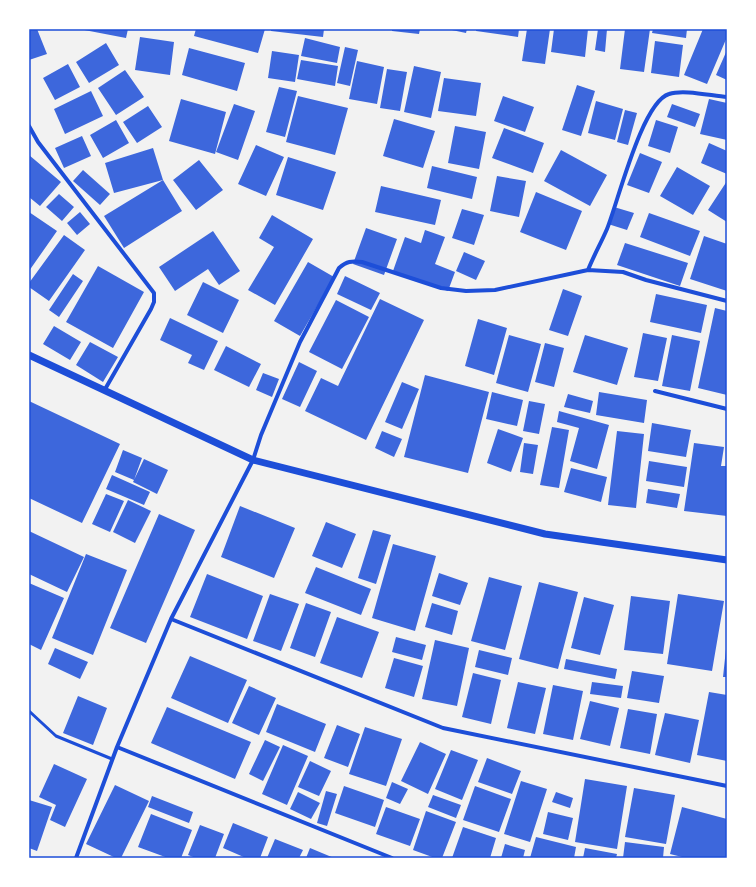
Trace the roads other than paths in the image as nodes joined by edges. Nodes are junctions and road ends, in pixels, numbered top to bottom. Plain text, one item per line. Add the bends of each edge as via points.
1 (727, 97) edge
2 (29, 126) edge
3 (588, 270) junction
4 (727, 301) edge
5 (29, 355) edge
6 (104, 390) junction
7 (655, 391) dead end
8 (727, 409) edge
9 (253, 460) junction
10 (727, 560) edge
11 (171, 619) junction
12 (29, 711) edge
13 (117, 747) junction
14 (112, 758) junction
15 (727, 786) edge
16 (76, 858) edge
17 (392, 858) edge

1 - 3 street via 679,93 669,94 658,100 628,162 606,230
2 - 6 street via 38,142 154,293 151,309
3 - 4 street via 623,272
3 - 9 street via 496,290 466,291 441,288 362,262 345,262 339,268 300,342
5 - 6 street
6 - 9 street
7 - 8 street
9 - 10 street via 545,534
9 - 11 street
11 - 13 street
11 - 15 street via 443,728
12 - 14 lane via 56,736
13 - 14 street
13 - 17 street
14 - 16 street

